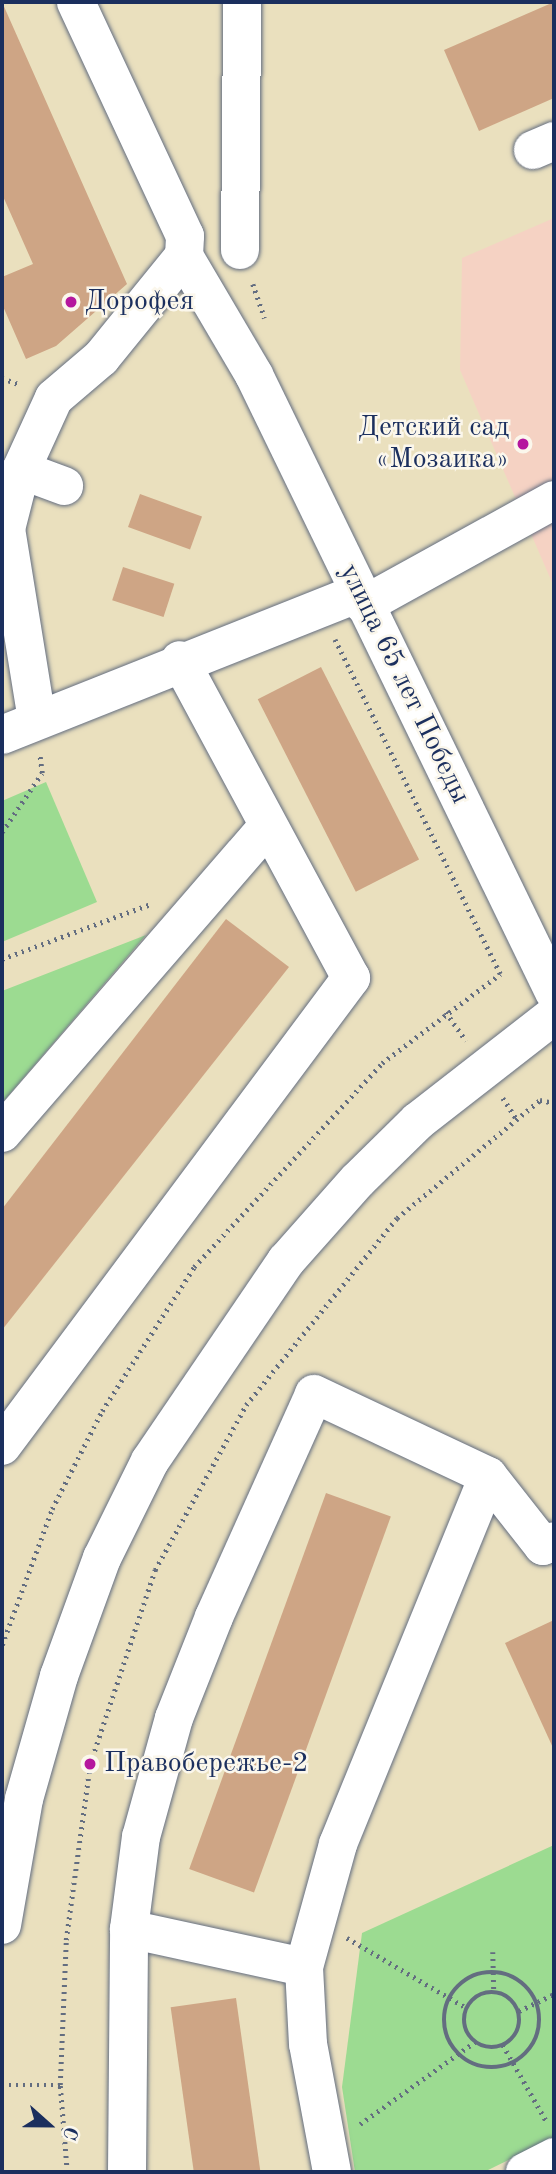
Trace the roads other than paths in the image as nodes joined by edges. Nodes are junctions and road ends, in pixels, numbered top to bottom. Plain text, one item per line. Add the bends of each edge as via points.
1 (76, 2) edge
2 (242, 2) edge
3 (240, 250) dead end
4 (184, 256) junction
5 (21, 470) junction
6 (64, 486) dead end
7 (554, 500) edge
8 (361, 599) junction
9 (180, 660) junction
10 (24, 725) edge
11 (265, 828) junction
12 (554, 992) edge
13 (554, 1015) edge
14 (2, 1133) edge
15 (2, 1443) edge
16 (488, 1476) junction
17 (554, 1541) edge
18 (2, 1925) edge
19 (129, 1930) junction
20 (304, 1967) junction
21 (554, 2157) edge
22 (330, 2160) edge
23 (127, 2172) edge
24 (525, 2172) edge

1 - 4 street via 185,236
2 - 3 street
4 - 5 street via 101,358 54,398
4 - 8 street, улица 65 лет Победы via 254,375
5 - 6 street
5 - 10 street via 6,529
7 - 8 street
8 - 9 street
8 - 12 street, улица 65 лет Победы
9 - 10 street
9 - 11 street
11 - 14 street
11 - 15 street via 351,978
13 - 18 street via 418,1121 358,1180 286,1261 150,1461 102,1558 59,1676 24,1799
16 - 17 street via 543,1546
16 - 19 street via 314,1394 174,1718 141,1837
16 - 20 street via 385,1719 313,1917
19 - 20 street
19 - 23 street
20 - 22 street via 308,2044
21 - 24 street

